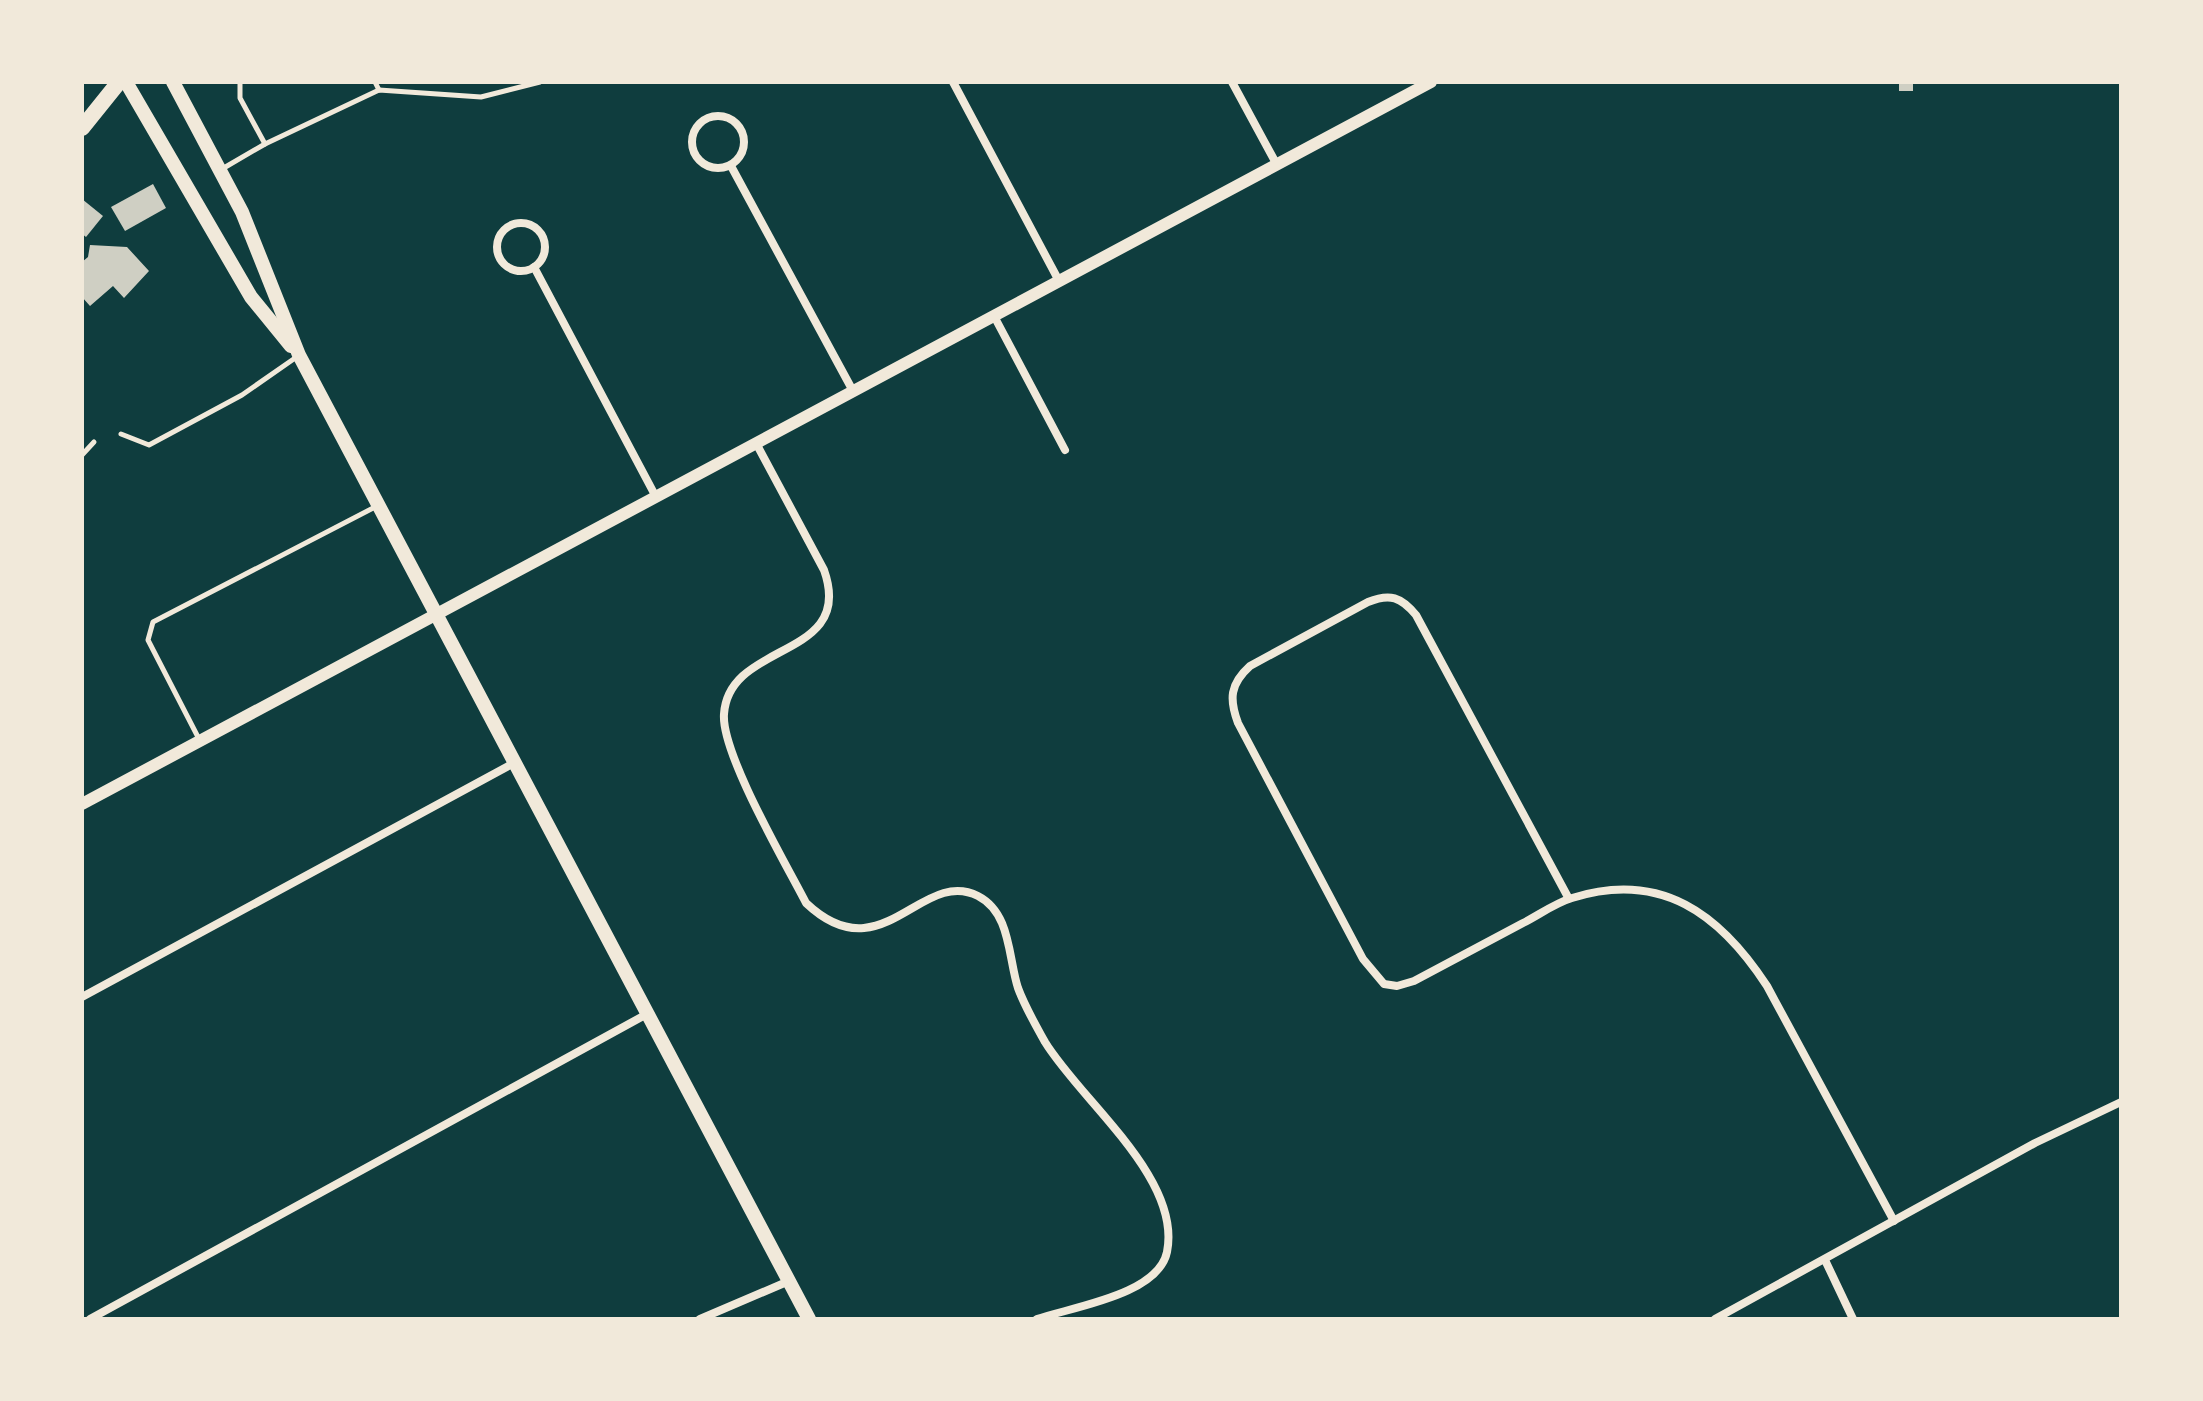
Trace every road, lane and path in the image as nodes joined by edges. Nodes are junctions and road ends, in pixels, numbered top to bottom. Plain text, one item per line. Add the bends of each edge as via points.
1 (119, 82) edge
2 (126, 82) edge
3 (173, 82) edge
4 (240, 82) edge
5 (375, 82) edge
6 (540, 82) edge
7 (953, 82) edge
8 (1232, 82) edge
9 (1431, 82) edge
10 (379, 90) junction
11 (82, 128) edge
12 (265, 144) junction
13 (1277, 165) junction
14 (731, 166) junction
15 (220, 170) junction
16 (534, 267) junction
17 (1059, 281) junction
18 (994, 316) junction
19 (299, 355) junction
20 (853, 391) junction
21 (121, 434) dead end
22 (94, 442) dead end
23 (756, 443) junction
24 (1065, 450) dead end
25 (82, 455) edge
26 (656, 497) junction
27 (377, 505) junction
28 (435, 615) junction
29 (200, 741) junction
30 (514, 763) junction
31 (82, 804) edge
32 (1569, 899) junction
33 (82, 997) edge
34 (647, 1014) junction
35 (2121, 1102) edge
36 (1894, 1221) junction
37 (1825, 1260) junction
38 (789, 1281) junction
39 (90, 1319) edge
40 (700, 1319) edge
41 (809, 1319) edge
42 (1037, 1319) edge
43 (1715, 1319) edge
44 (1853, 1319) edge

1 - 11 main road
2 - 19 main road via 251,297
3 - 15 main road
4 - 12 lane via 240,98
5 - 10 lane
6 - 10 lane via 481,97
7 - 17 street
8 - 13 street
9 - 13 street
10 - 12 lane
12 - 15 lane
13 - 17 street
14 - 14 street via 745,145 741,129 721,116 704,120 693,134 693,152 713,169
14 - 20 street
15 - 19 main road
16 - 16 street via 543,254 543,238 525,224 509,227 499,238 500,260 512,270
16 - 26 street
17 - 18 street
18 - 20 street
18 - 24 street
19 - 21 lane via 242,395 149,445
19 - 27 main road
20 - 23 street
22 - 25 lane
23 - 26 street
23 - 42 street via 824,570 829,605 811,636 738,680 727,695 723,716 741,774 806,903 822,918 860,930 943,894 977,895 993,908 1004,925 1030,1017 1075,1083 1138,1158 1163,1205 1167,1253 1148,1280 1106,1299
26 - 28 street
27 - 28 main road
27 - 29 lane via 153,622 148,640
28 - 29 street
28 - 30 main road
29 - 31 street
30 - 33 street
30 - 34 main road
32 - 32 street via 1414,981 1384,984 1363,959 1238,723 1232,689 1240,675 1368,602 1394,597 1406,603
32 - 36 street via 1626,888 1650,891 1701,912 1745,952
34 - 38 main road
34 - 39 street
35 - 36 street
36 - 37 street
37 - 43 street
37 - 44 street
38 - 40 street
38 - 41 main road

